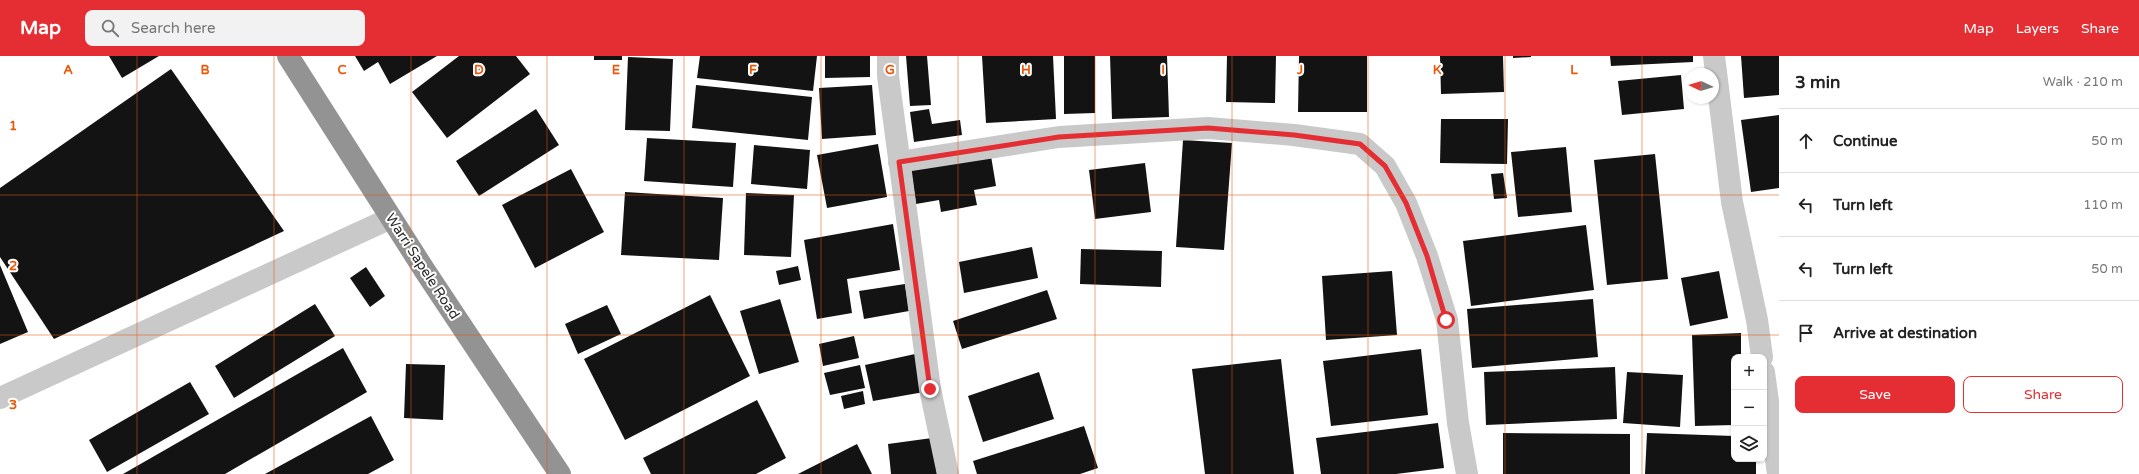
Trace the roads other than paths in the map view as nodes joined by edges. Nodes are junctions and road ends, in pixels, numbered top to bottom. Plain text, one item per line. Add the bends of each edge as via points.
1 (288, 56) edge
2 (888, 56) edge
3 (1714, 56) edge
4 (899, 162) junction
5 (391, 218) junction
6 (1762, 354) edge
7 (1766, 390) edge
8 (0, 398) edge
9 (560, 474) edge
10 (948, 474) edge
11 (1467, 474) edge
12 (1778, 474) edge

1 - 5 highway, Warri Sapele Road
2 - 4 street via 888,76
3 - 6 street via 1732,202
4 - 10 street via 930,389
4 - 11 street via 1059,137 1208,128 1294,135 1360,144 1385,166 1406,203 1427,256 1446,320 1458,423
5 - 8 street
5 - 9 highway, Warri Sapele Road
7 - 12 street

